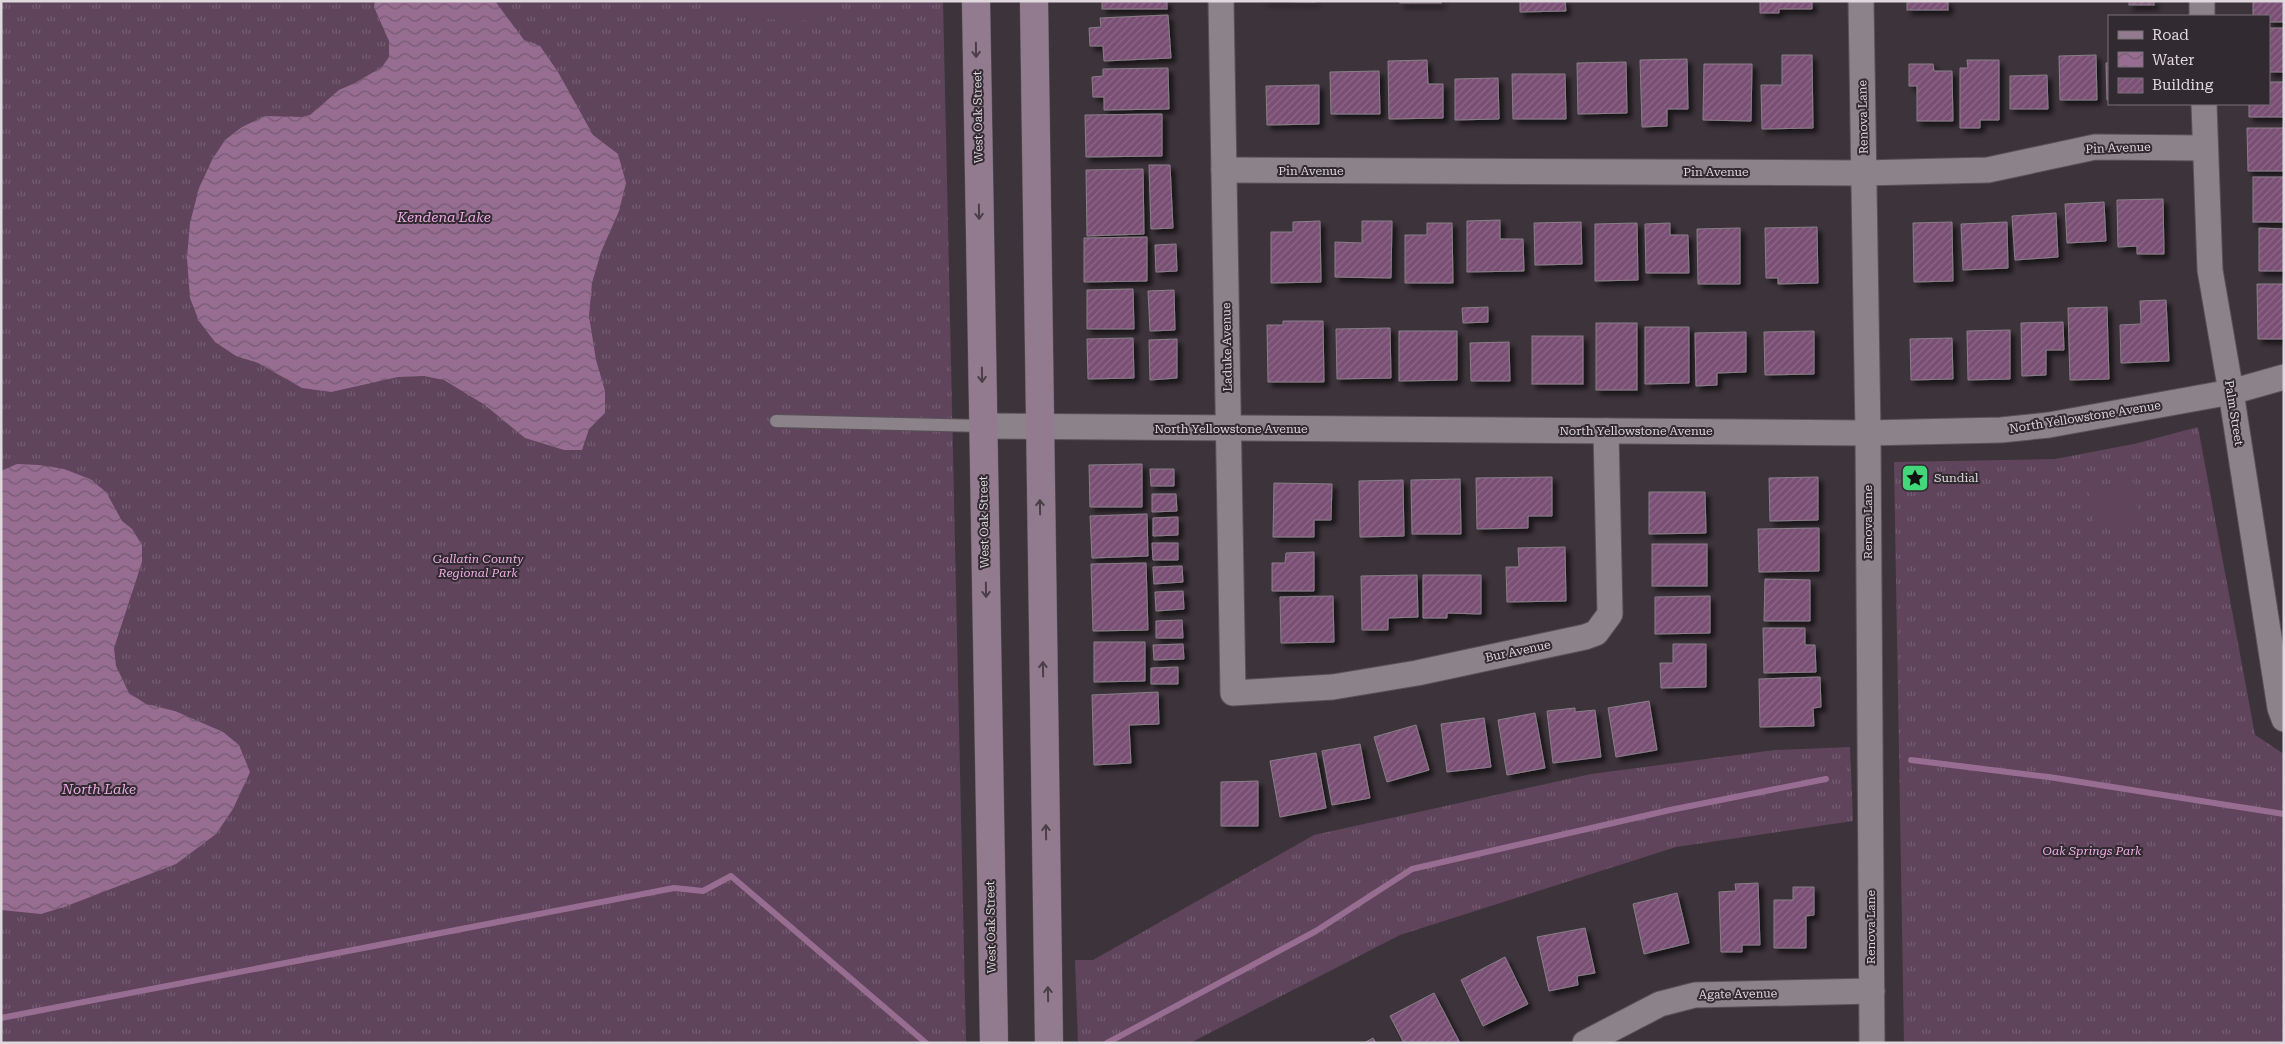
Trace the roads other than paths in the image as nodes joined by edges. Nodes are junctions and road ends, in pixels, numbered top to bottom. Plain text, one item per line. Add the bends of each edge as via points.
1 (976, 1) edge
2 (1034, 1) edge
3 (1221, 1) edge
4 (1861, 1) edge
5 (2202, 1) edge
6 (2202, 15) edge
7 (2204, 105) edge
8 (2204, 148) junction
9 (1224, 170) junction
10 (1864, 173) junction
11 (2284, 377) edge
12 (2231, 392) junction
13 (776, 421) dead end
14 (983, 426) junction
15 (1039, 428) junction
16 (1229, 429) junction
17 (1606, 431) junction
18 (1868, 433) junction
19 (1233, 693) joint
20 (2284, 720) edge
21 (1872, 992) junction
22 (994, 1043) edge
23 (1049, 1043) edge
24 (1585, 1043) edge
25 (1872, 1043) edge

1 -> 14 main road, West Oak Street
2 - 15 main road
3 - 9 street, Laduke Avenue
4 - 10 street, Renova Lane
5 - 6 street
7 - 8 street, Palm Street
8 - 10 street, Pin Avenue via 2095,147 1988,170
8 - 12 street, Palm Street via 2210,270
9 - 10 street, Pin Avenue
9 - 16 street, Laduke Avenue
10 - 18 street, Renova Lane
11 - 12 street, North Yellowstone Avenue
12 - 18 street, North Yellowstone Avenue via 2048,425 2001,430
12 - 20 street, Palm Street
13 - 14 lane
14 - 15 street, North Yellowstone Avenue
14 -> 22 main road, West Oak Street
15 - 16 street, North Yellowstone Avenue
23 -> 15 main road
16 - 17 street, North Yellowstone Avenue
16 - 19 street, Laduke Avenue
17 - 18 street, North Yellowstone Avenue
17 - 19 street, Bur Avenue via 1610,614 1596,633 1417,673 1342,685
18 - 21 street, Renova Lane
21 - 24 street, Agate Avenue via 1695,994 1660,1004
21 - 25 street, Renova Lane

